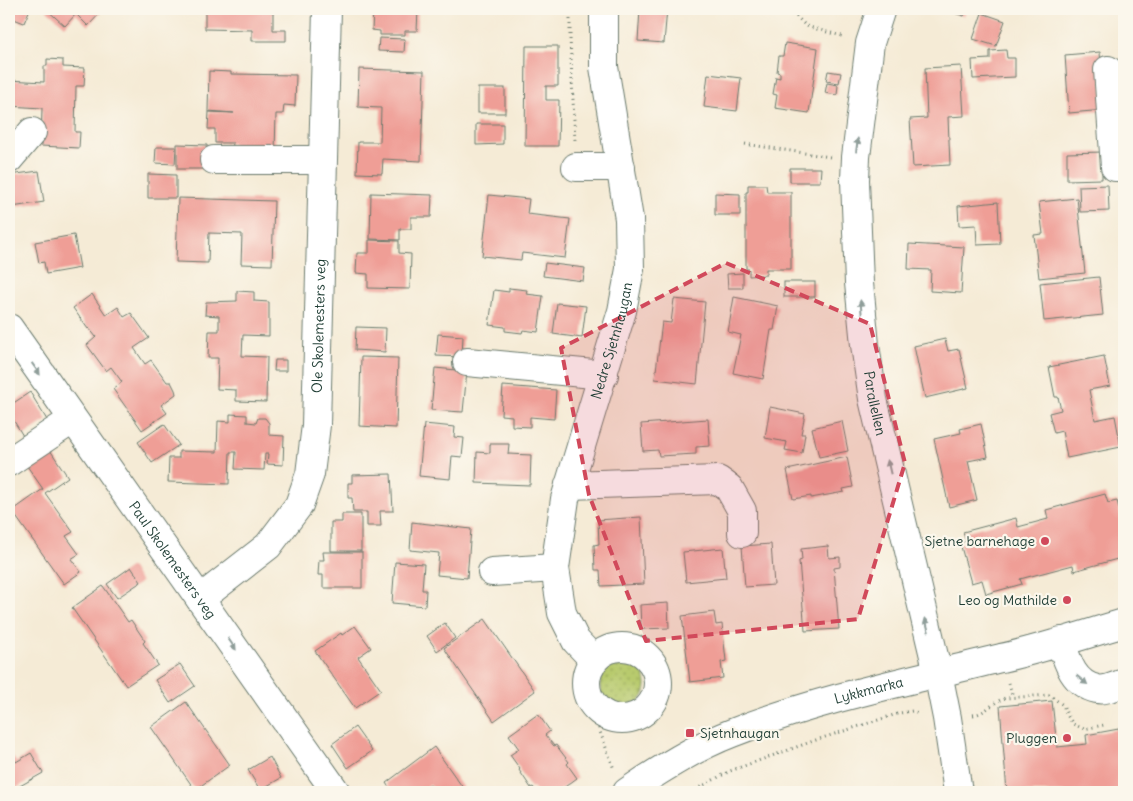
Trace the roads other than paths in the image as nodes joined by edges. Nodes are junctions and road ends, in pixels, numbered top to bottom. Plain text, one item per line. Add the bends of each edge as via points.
1 (327, 9) edge
2 (604, 9) edge
3 (881, 9) edge
4 (1108, 70) dead end
5 (32, 132) dead end
6 (9, 159) edge
7 (214, 160) dead end
8 (322, 160) junction
9 (576, 167) road end
10 (621, 167) junction
11 (1124, 167) edge
12 (9, 328) edge
13 (467, 362) dead end
14 (604, 375) junction
15 (72, 420) junction
16 (9, 462) edge
17 (569, 485) junction
18 (742, 533) dead end
19 (555, 568) junction
20 (492, 572) dead end
21 (200, 599) junction
22 (1124, 622) edge
23 (1061, 641) junction
24 (594, 660) junction
25 (938, 672) junction
26 (1124, 683) edge
27 (622, 783) edge
28 (336, 792) edge
29 (958, 792) edge

1 - 8 street, Ole Skolemesters veg
2 - 10 street, Nedre Sjetnhaugan via 604,67
25 -> 3 street, Parallellen via 873,399 859,283 856,161 870,43
4 - 11 street via 1115,167
5 - 6 street
7 - 8 street
8 - 21 street, Ole Skolemesters veg via 316,425 310,474 299,505 268,546
9 - 10 street
10 - 14 street, Nedre Sjetnhaugan via 629,219 630,269
12 -> 15 street, Paul Skolemesters veg
13 - 14 street
14 - 17 street, Nedre Sjetnhaugan
15 - 16 street
15 - 21 street, Paul Skolemesters veg
17 - 18 street via 718,480 729,488 742,512
17 - 19 street, Nedre Sjetnhaugan
19 - 20 street
19 - 24 street, Nedre Sjetnhaugan via 562,613 576,641
21 -> 28 street, Paul Skolemesters veg
22 - 23 street, Lykkmarka
23 - 25 street, Lykkmarka
23 -> 26 street via 1070,669 1084,683 1098,690
24 - 24 street via 614,648 638,651 647,658 658,679 653,702 645,711 623,720 600,713 592,704 585,681
25 - 27 street, Lykkmarka via 805,707 730,733
25 - 29 street, Parallellen

